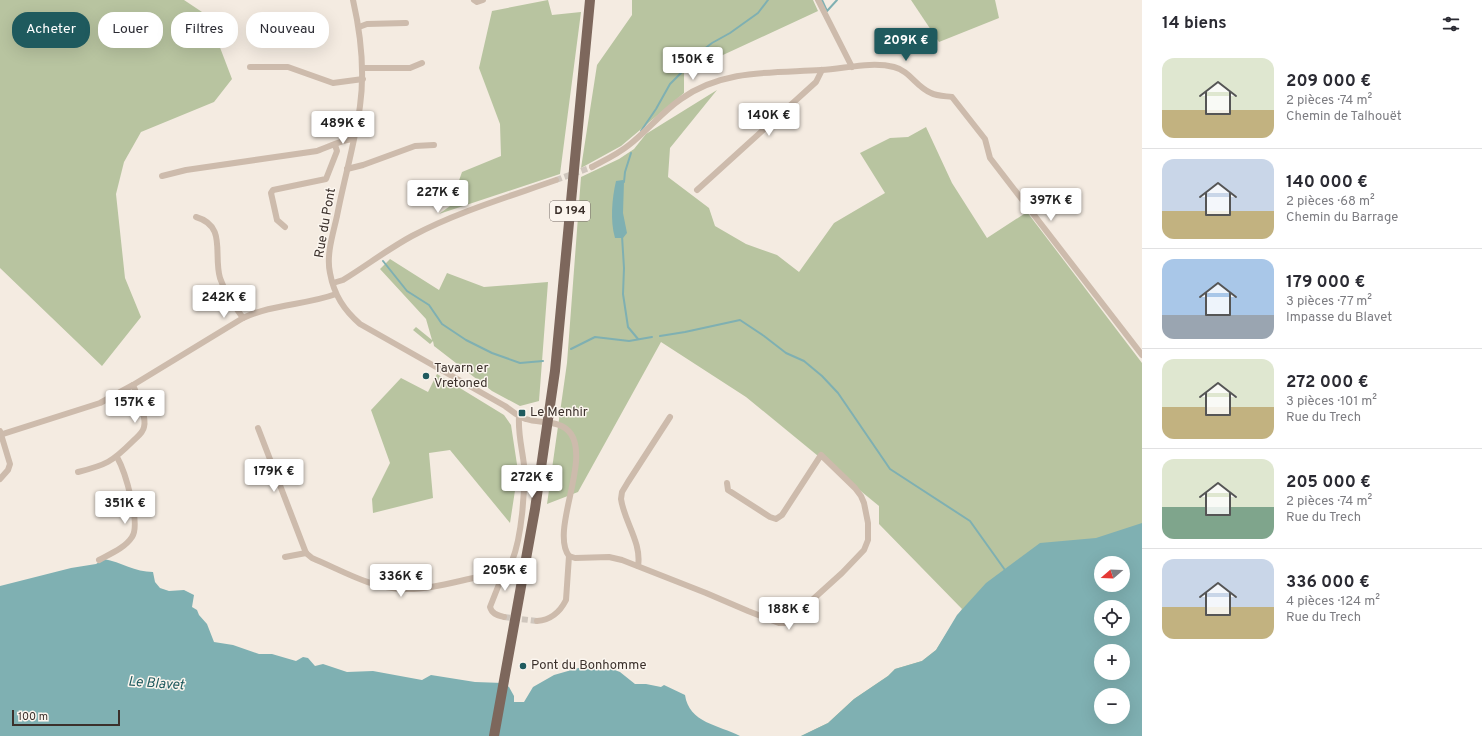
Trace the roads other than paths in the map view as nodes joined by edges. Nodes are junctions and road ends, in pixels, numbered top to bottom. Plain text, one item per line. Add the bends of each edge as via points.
1 (353, 0) edge
2 (474, 0) edge
3 (483, 0) edge
4 (590, 0) edge
5 (818, 0) edge
6 (406, 23) dead end
7 (359, 28) junction
8 (422, 63) dead end
9 (250, 67) dead end
10 (852, 67) junction
11 (363, 68) junction
12 (822, 70) junction
13 (363, 79) junction
14 (354, 139) junction
15 (336, 145) junction
16 (434, 145) dead end
17 (592, 167) tunnel mouth
18 (347, 169) junction
19 (162, 176) dead end
20 (556, 180) tunnel mouth
21 (697, 190) dead end
22 (196, 217) dead end
23 (285, 227) dead end
24 (333, 284) junction
25 (336, 294) junction
26 (243, 318) junction
27 (1142, 355) edge
28 (133, 385) junction
29 (519, 417) junction
30 (670, 417) dead end
31 (549, 422) junction
32 (258, 428) dead end
33 (0, 434) edge
34 (117, 457) junction
35 (78, 472) dead end
36 (0, 479) edge
37 (726, 483) dead end
38 (306, 553) junction
39 (569, 556) junction
40 (285, 557) dead end
41 (99, 560) dead end
42 (638, 566) junction
43 (505, 569) junction
44 (504, 617) tunnel mouth
45 (537, 621) tunnel mouth
46 (494, 736) edge

1 - 7 street, Rue du Pont
2 - 3 street
4 - 31 main road, D 194
5 - 10 street
6 - 7 street via 367,24
7 - 11 street, Rue du Pont
8 - 11 street via 410,68
9 - 13 street via 288,68 333,82
10 - 12 street
10 - 27 street via 894,67 908,73 931,93 952,97 985,139 990,158
11 - 13 street, Rue du Pont
12 - 17 street via 748,74 705,85 675,103 627,147
12 - 21 street via 816,82
13 - 14 street, Rue du Pont
14 - 15 street via 344,140
14 - 18 street, Rue du Pont
15 - 19 street
15 - 23 street via 337,150 326,179 273,190 271,193 277,220
16 - 18 street via 415,146
18 - 24 street, Rue du Pont via 331,240 329,260
20 - 24 street via 430,227
22 - 26 street via 207,220 214,228 220,276 225,290
24 - 25 street, Rue du Pont
25 - 26 street via 320,300 257,311
25 - 29 street, Rue du Pont via 348,314 360,324 505,406
26 - 28 street
28 - 33 street via 89,408
28 - 34 street via 144,419 144,427
29 - 31 street, Rue du Pont
29 - 43 street via 518,428 524,463 523,506 512,561
30 - 42 street via 622,492 621,499 640,558
31 - 39 street via 571,434 575,445 575,470 564,533 564,550
31 - 46 main road, D 194
32 - 38 street
33 - 36 street via 10,464
34 - 35 street via 102,466
34 - 41 street via 130,498 134,532 130,540
37 - 42 street via 728,490 770,518 776,519 782,515 821,455 861,496 868,523 868,540 864,550 785,623
38 - 40 street
38 - 43 street via 312,558 362,579 393,589 417,589
39 - 42 street via 609,557
39 - 45 street via 568,590 563,606 554,616
43 - 44 street via 490,607 495,614

